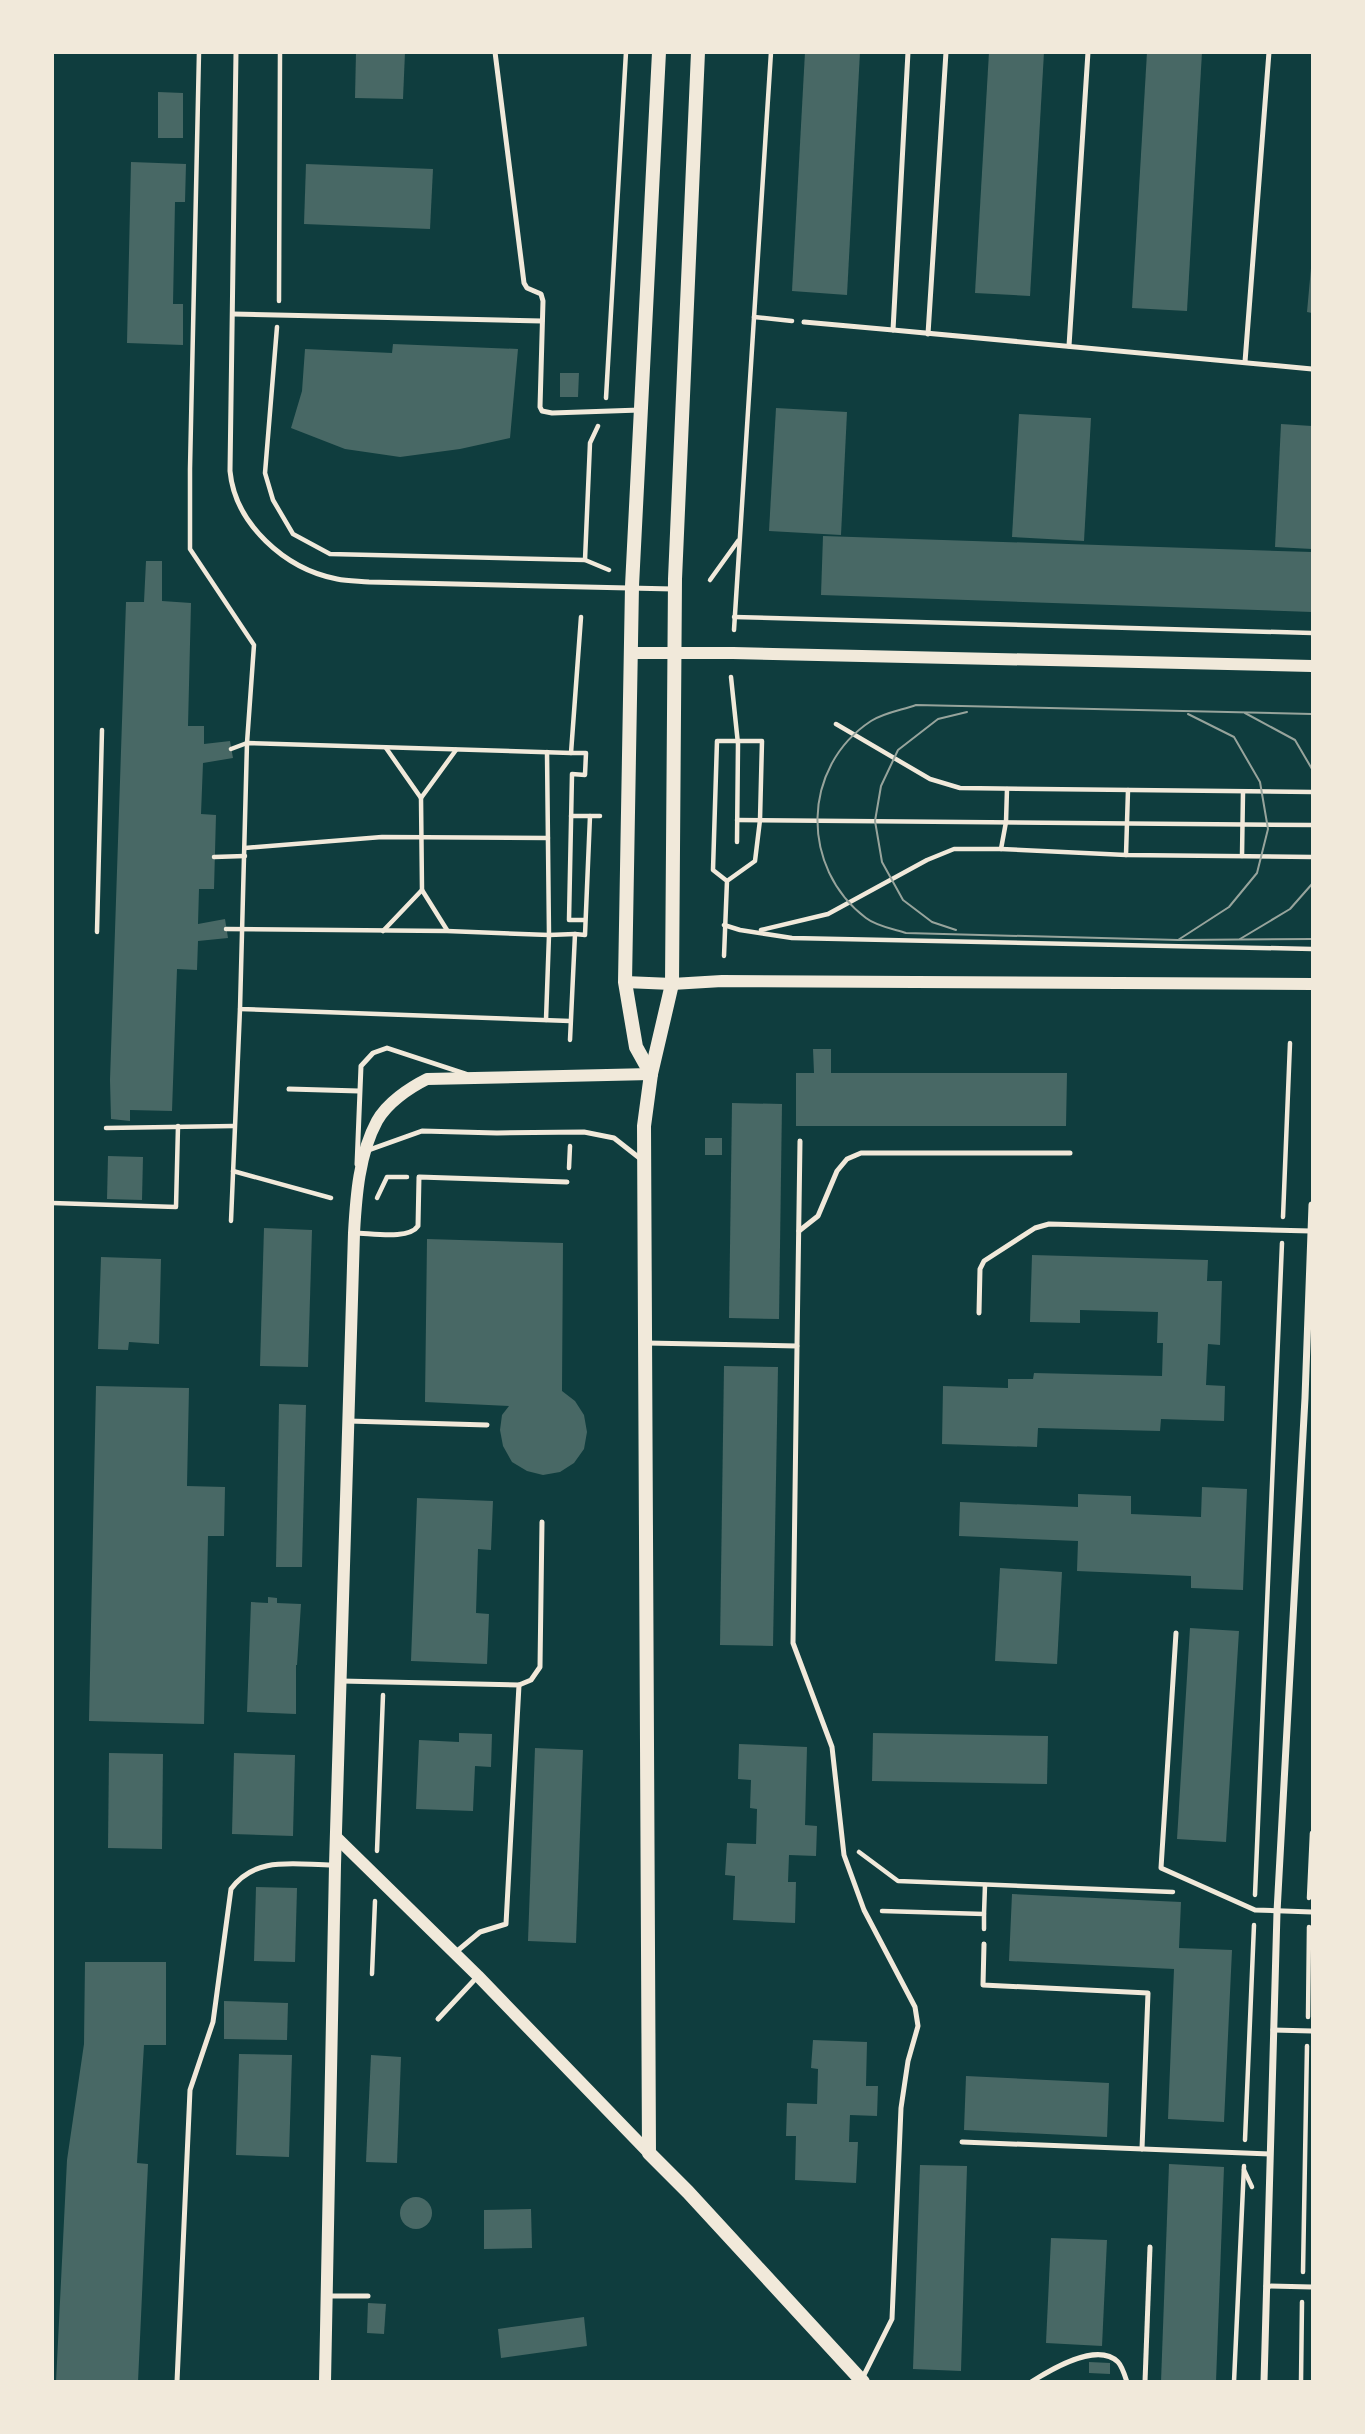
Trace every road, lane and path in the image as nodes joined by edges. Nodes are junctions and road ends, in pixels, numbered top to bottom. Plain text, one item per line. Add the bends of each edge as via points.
1 (199, 52) edge
2 (236, 52) edge
3 (280, 52) edge
4 (495, 52) edge
5 (626, 52) edge
6 (659, 52) edge
7 (698, 52) edge
8 (771, 52) edge
9 (908, 52) edge
10 (946, 52) edge
11 (1088, 52) edge
12 (1269, 52) edge
13 (233, 314) junction
14 (279, 315) junction
15 (754, 317) junction
16 (542, 321) junction
17 (804, 322) joint
18 (894, 330) junction
19 (928, 334) junction
20 (1069, 346) junction
21 (1245, 362) junction
22 (1312, 369) edge
23 (605, 410) junction
24 (640, 410) junction
25 (740, 539) junction
26 (585, 560) junction
27 (617, 573) dead end
28 (710, 580) dead end
29 (632, 586) junction
30 (676, 589) junction
31 (581, 617) dead end
32 (734, 617) junction
33 (734, 630) dead end
34 (1312, 633) edge
35 (631, 653) junction
36 (676, 654) junction
37 (1312, 666) edge
38 (731, 677) dead end
39 (836, 724) dead end
40 (102, 730) dead end
41 (737, 740) junction
42 (247, 743) junction
43 (231, 748) dead end
44 (385, 748) junction
45 (456, 750) junction
46 (547, 752) junction
47 (572, 753) junction
48 (1007, 789) junction
49 (1128, 790) junction
50 (1243, 792) junction
51 (1312, 792) edge
52 (421, 798) junction
53 (571, 816) junction
54 (590, 816) junction
55 (600, 816) dead end
56 (737, 820) junction
57 (760, 820) junction
58 (1006, 822) junction
59 (1126, 823) junction
60 (1243, 824) junction
61 (1312, 825) edge
62 (422, 838) junction
63 (548, 838) junction
64 (737, 842) dead end
65 (245, 848) junction
66 (1001, 849) junction
67 (1126, 855) junction
68 (245, 856) junction
69 (1242, 856) junction
70 (1312, 856) edge
71 (214, 857) dead end
72 (727, 881) junction
73 (422, 890) junction
74 (585, 920) junction
75 (724, 925) junction
76 (226, 929) dead end
77 (244, 929) junction
78 (383, 931) junction
79 (447, 931) junction
80 (756, 931) junction
81 (97, 932) dead end
82 (575, 934) junction
83 (549, 935) junction
84 (1312, 949) edge
85 (724, 956) dead end
86 (625, 982) junction
87 (672, 984) junction
88 (1312, 984) edge
89 (240, 1009) junction
90 (546, 1020) junction
91 (570, 1021) junction
92 (570, 1040) dead end
93 (1290, 1043) dead end
94 (651, 1074) junction
95 (478, 1078) junction
96 (289, 1089) dead end
97 (359, 1091) junction
98 (178, 1126) junction
99 (234, 1126) junction
100 (106, 1128) dead end
101 (800, 1141) dead end
102 (366, 1151) junction
103 (1070, 1153) dead end
104 (644, 1162) junction
105 (233, 1171) junction
106 (419, 1177) junction
107 (567, 1182) dead end
108 (331, 1198) dead end
109 (356, 1199) junction
110 (376, 1199) dead end
111 (52, 1203) edge
112 (1312, 1205) edge
113 (231, 1221) dead end
114 (1283, 1230) junction
115 (799, 1231) junction
116 (1311, 1231) edge
117 (354, 1233) junction
118 (979, 1314) dead end
119 (645, 1343) junction
120 (797, 1346) junction
121 (1309, 1398) edge
122 (348, 1422) junction
123 (487, 1425) dead end
124 (542, 1522) dead end
125 (1176, 1633) dead end
126 (341, 1681) junction
127 (384, 1682) junction
128 (519, 1685) junction
129 (1312, 1833) edge
130 (336, 1837) junction
131 (841, 1839) junction
132 (335, 1865) junction
133 (376, 1877) junction
134 (985, 1885) junction
135 (1180, 1892) dead end
136 (863, 1910) junction
137 (1255, 1910) junction
138 (1278, 1912) junction
139 (1310, 1912) edge
140 (984, 1914) junction
141 (1242, 1920) dead end
142 (1254, 1926) junction
143 (1311, 1937) edge
144 (984, 1944) joint
145 (454, 1953) junction
146 (372, 1974) dead end
147 (478, 1976) junction
148 (438, 2019) dead end
149 (1273, 2030) junction
150 (1310, 2031) edge
151 (962, 2141) dead end
152 (1142, 2149) junction
153 (649, 2153) junction
154 (1244, 2153) junction
155 (1270, 2154) junction
156 (1150, 2247) dead end
157 (1266, 2286) junction
158 (1303, 2287) junction
159 (1312, 2287) edge
160 (327, 2296) junction
161 (368, 2296) dead end
162 (862, 2381) edge
163 (177, 2382) edge
164 (325, 2382) edge
165 (1031, 2382) edge
166 (1127, 2382) edge
167 (1145, 2382) edge
168 (1234, 2382) edge
169 (1264, 2382) edge
170 (1301, 2382) edge

1 - 42 path via 190,549 254,645
2 - 13 lane
3 - 14 path
4 - 16 lane via 522,272 527,288 541,294
5 - 23 path
6 - 24 main road
7 - 30 main road
8 - 15 path
9 - 18 lane
10 - 19 lane
11 - 20 lane
12 - 21 lane
13 - 14 lane
13 - 29 lane via 232,489 248,520 277,552 335,578 369,582
14 - 16 lane
14 - 26 path via 265,473 273,500 293,534 330,554
15 - 17 path
15 - 25 path
16 - 23 lane via 542,411
17 - 18 lane
18 - 19 lane
19 - 20 lane
20 - 21 lane
21 - 22 lane
23 - 24 lane
23 - 26 path via 590,443
24 - 29 main road
25 - 28 path
25 - 32 path
26 - 27 path
29 - 30 lane
29 - 35 main road
30 - 36 main road
31 - 47 path
32 - 33 path
32 - 34 path
35 - 36 street
35 - 86 main road
36 - 37 street
36 - 87 main road
38 - 41 path
39 - 48 path via 930,779 960,788
40 - 81 path
41 - 56 path
41 - 57 path via 762,741
41 - 72 path via 717,741 713,870
42 - 43 path
42 - 44 path
42 - 65 path
44 - 45 path
44 - 52 path
45 - 46 path
45 - 52 path
46 - 47 path
46 - 63 path
47 - 53 path via 586,753 586,775 572,774
48 - 49 path
48 - 58 path
49 - 50 path
49 - 59 path
50 - 51 path
50 - 60 path
52 - 62 path
53 - 54 path
53 - 74 path via 569,920
54 - 55 path
54 - 74 path
56 - 57 path
56 - 64 path
57 - 58 path
57 - 72 path via 755,861
58 - 59 path
58 - 66 path
59 - 60 path
59 - 67 path
60 - 61 path
60 - 69 path
62 - 63 path
62 - 65 path
62 - 73 path
63 - 83 path
65 - 68 path
66 - 67 path
66 - 80 path via 954,849 828,914
67 - 69 path
68 - 71 path
68 - 77 path
69 - 70 path
72 - 75 path
73 - 78 path
73 - 79 path
74 - 82 path via 585,935
75 - 80 path
75 - 85 path
76 - 77 path
77 - 78 path
77 - 89 path
78 - 79 path
79 - 83 path
80 - 84 path via 792,937
82 - 83 path
82 - 91 path
83 - 90 path
86 - 87 street
86 - 94 main road via 636,1047
87 - 88 street
87 - 94 main road
89 - 90 path
89 - 99 path
90 - 91 path
91 - 92 path
93 - 114 path
94 - 95 street
94 - 104 main road
95 - 97 lane via 387,1048 373,1053 361,1066
95 - 102 street via 427,1079 409,1088 378,1119
96 - 97 lane
97 - 109 lane
98 - 99 path
98 - 100 path
98 - 111 path via 176,1206
99 - 105 path
101 - 115 lane
102 - 104 lane via 422,1131 584,1132 614,1138
102 - 109 street
103 - 115 lane via 861,1153 837,1171 818,1216
104 - 119 main road
105 - 108 path
105 - 113 path
106 - 107 lane
106 - 110 path via 387,1177
106 - 117 lane via 416,1230 406,1234
109 - 117 street
112 - 116 street
114 - 116 lane
114 - 118 lane via 1049,1224 984,1261 979,1269
114 - 137 path
115 - 120 lane
116 - 121 street
117 - 122 street
119 - 120 lane
119 - 153 main road
120 - 131 lane via 793,1643 832,1747
121 - 138 street
122 - 123 lane
122 - 126 street
124 - 128 lane via 540,1667 531,1680
125 - 137 lane via 1161,1868
126 - 127 lane
126 - 130 street
127 - 128 lane
127 - 133 path
128 - 145 lane via 506,1924 480,1931
129 - 139 path
130 - 132 street
130 - 133 street
131 - 134 path via 898,1881
131 - 136 lane
132 - 160 street
132 - 163 lane via 263,1865 249,1870 231,1889 213,2022 190,2090
133 - 145 street
133 - 146 path
134 - 135 path
134 - 140 path
136 - 140 path
136 - 162 lane via 915,2007 918,2026 901,2108 892,2319
137 - 138 lane
137 - 142 path
138 - 139 lane
138 - 149 street
139 - 143 path
140 - 144 path
141 - 142 path
142 - 154 path
143 - 150 path
144 - 152 lane via 983,1985 1148,1993
145 - 147 street
147 - 148 lane
147 - 153 street
149 - 150 lane
149 - 155 street
150 - 158 path
151 - 152 lane
152 - 154 lane
153 - 162 main road
154 - 155 lane
154 - 168 path
155 - 157 street
156 - 167 lane
157 - 158 lane
157 - 169 street
158 - 159 lane
158 - 170 path
160 - 161 lane
160 - 164 street
165 - 166 lane via 1081,2357 1104,2355 1118,2362

